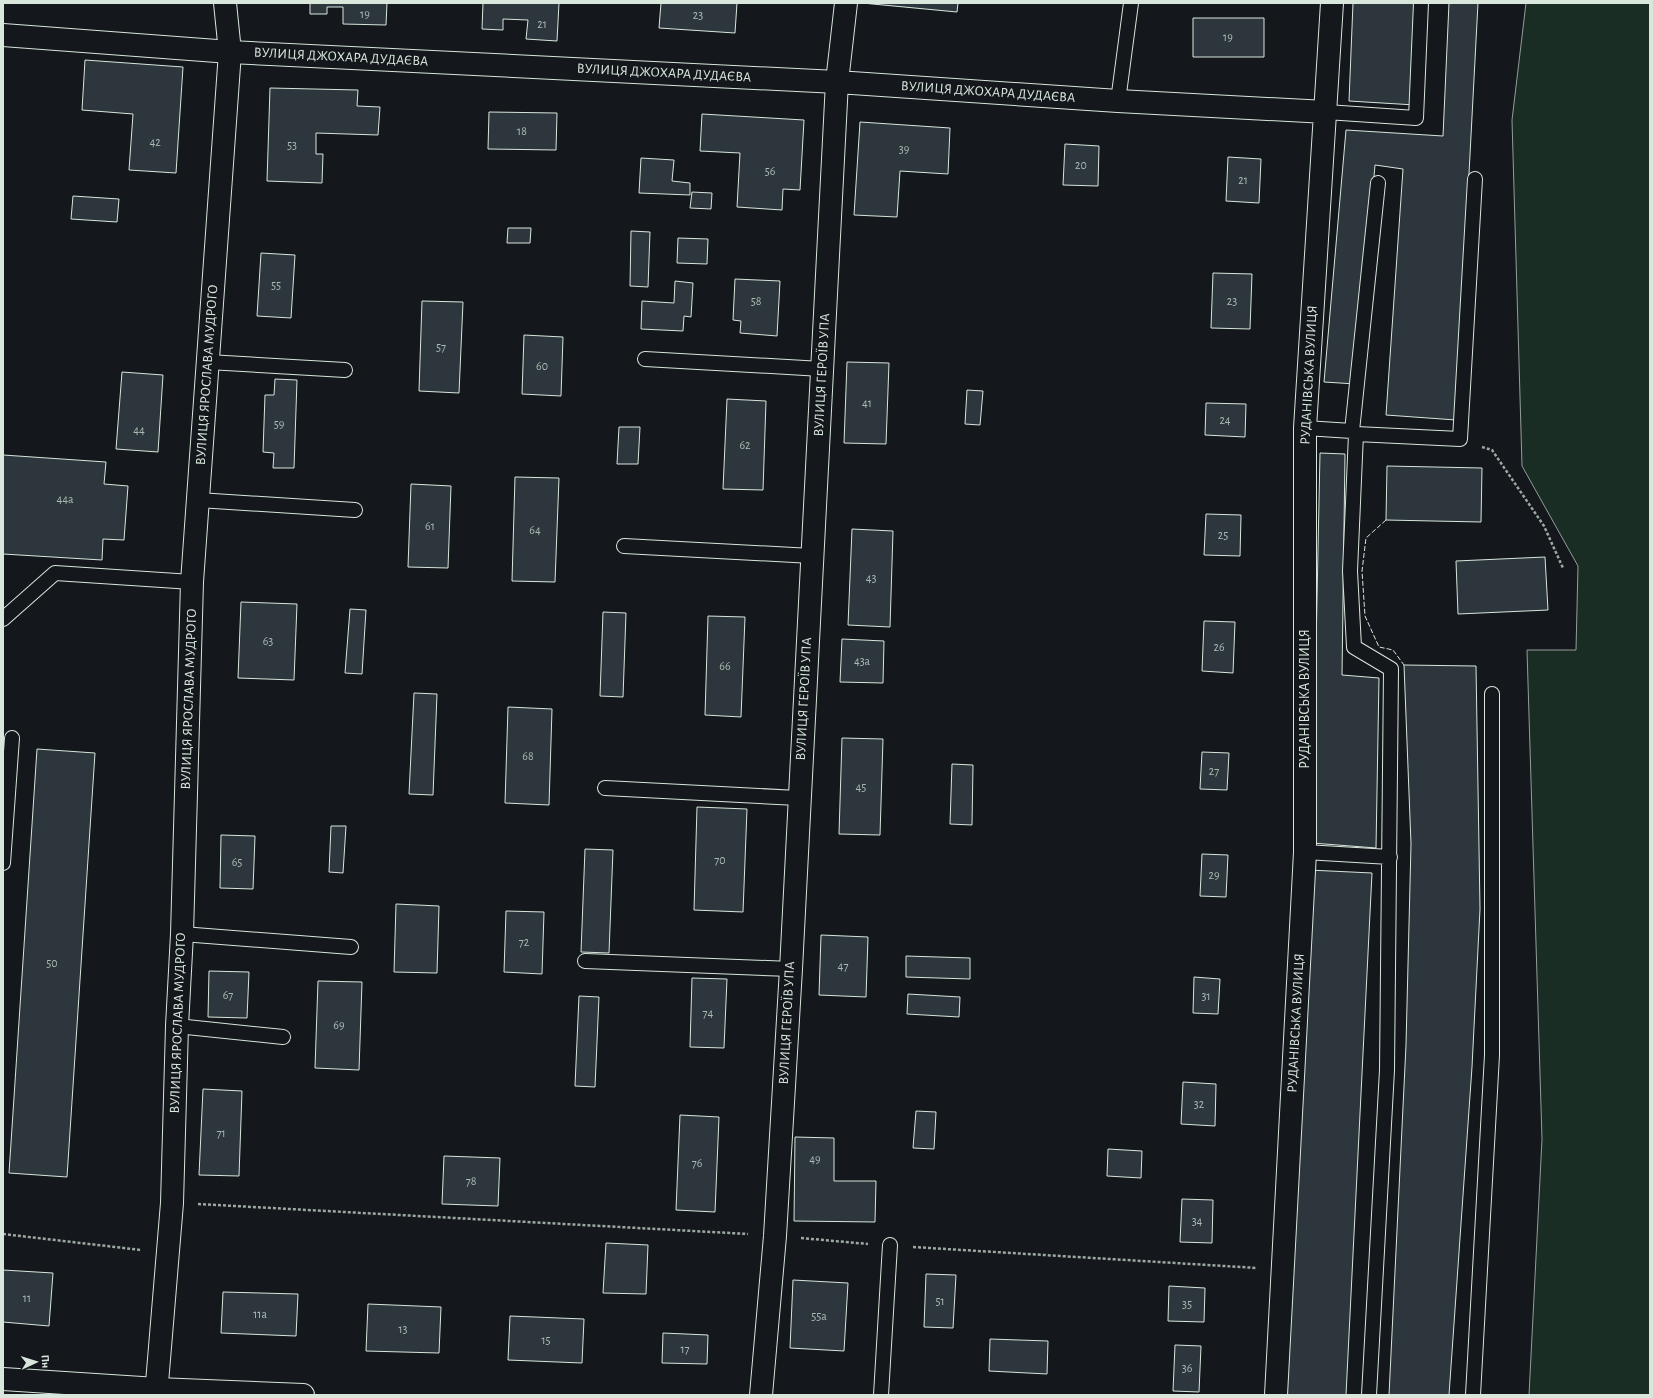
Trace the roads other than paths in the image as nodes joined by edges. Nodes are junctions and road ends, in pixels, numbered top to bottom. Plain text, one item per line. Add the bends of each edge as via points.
1 (225, 3) edge
2 (846, 3) edge
3 (1131, 3) edge
4 (1332, 3) edge
5 (1421, 3) edge
6 (3, 35) edge
7 (230, 52) junction
8 (836, 82) junction
9 (1118, 101) junction
10 (1326, 112) junction
11 (1475, 179) dead end
12 (1378, 183) dead end
13 (645, 359) dead end
14 (208, 362) junction
15 (822, 369) junction
16 (345, 370) dead end
17 (1305, 428) junction
18 (1354, 433) junction
19 (198, 500) junction
20 (355, 510) dead end
21 (624, 546) dead end
22 (812, 556) junction
23 (192, 582) junction
24 (3, 619) edge
25 (1492, 694) dead end
26 (12, 738) dead end
27 (605, 788) dead end
28 (798, 798) junction
29 (1305, 852) junction
30 (1390, 857) junction
31 (3, 863) edge
32 (182, 934) junction
33 (351, 947) dead end
34 (585, 961) dead end
35 (791, 969) junction
36 (177, 1026) junction
37 (283, 1037) dead end
38 (890, 1245) road end
39 (3, 1379) edge
40 (156, 1392) edge
41 (303, 1395) edge
42 (761, 1395) edge
43 (880, 1395) edge
44 (1276, 1395) edge
45 (1369, 1395) edge
46 (1473, 1395) edge

1 - 7 street, ВУЛИЦЯ ЯРОСЛАВА МУДРОГО
2 - 8 street, ВУЛИЦЯ ГЕРОЇВ УПА
3 - 9 lane
4 - 10 street, РУДАНІВСЬКА ВУЛИЦЯ
5 - 10 lane via 1416,118
6 - 7 street, ВУЛИЦЯ ДЖОХАРА ДУДАЄВА
7 - 8 street, ВУЛИЦЯ ДЖОХАРА ДУДАЄВА
7 - 14 street, ВУЛИЦЯ ЯРОСЛАВА МУДРОГО
8 - 9 street, ВУЛИЦЯ ДЖОХАРА ДУДАЄВА
8 - 15 street, ВУЛИЦЯ ГЕРОЇВ УПА
9 - 10 street, ВУЛИЦЯ ДЖОХАРА ДУДАЄВА
10 - 17 street, РУДАНІВСЬКА ВУЛИЦЯ
11 - 18 lane via 1460,440
12 - 18 lane
13 - 15 lane
14 - 16 lane
14 - 19 street, ВУЛИЦЯ ЯРОСЛАВА МУДРОГО
15 - 22 street, ВУЛИЦЯ ГЕРОЇВ УПА
17 - 18 lane
17 - 29 street, РУДАНІВСЬКА ВУЛИЦЯ
18 - 30 lane via 1350,571 1354,647 1391,669
19 - 20 lane
19 - 23 street, ВУЛИЦЯ ЯРОСЛАВА МУДРОГО
21 - 22 lane
22 - 28 street, ВУЛИЦЯ ГЕРОЇВ УПА
23 - 24 lane via 55,573
23 - 32 street, ВУЛИЦЯ ЯРОСЛАВА МУДРОГО
25 - 46 lane via 1492,1055
26 - 31 lane
27 - 28 lane
28 - 35 street, ВУЛИЦЯ ГЕРОЇВ УПА
29 - 30 lane
29 - 44 street, РУДАНІВСЬКА ВУЛИЦЯ
30 - 45 lane via 1387,1070
32 - 33 lane
32 - 36 street, ВУЛИЦЯ ЯРОСЛАВА МУДРОГО
34 - 35 lane
35 - 42 street, ВУЛИЦЯ ГЕРОЇВ УПА via 775,1236
36 - 37 lane
36 - 40 street, ВУЛИЦЯ ЯРОСЛАВА МУДРОГО via 172,1202
38 - 43 lane
39 - 40 street
40 - 41 street

